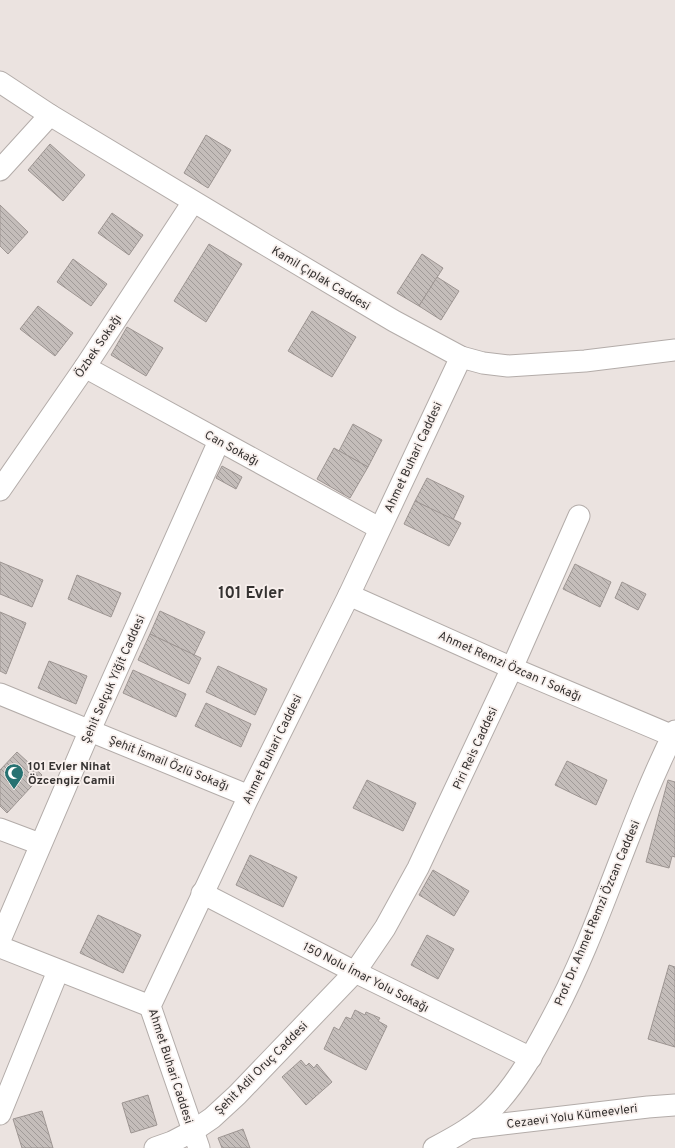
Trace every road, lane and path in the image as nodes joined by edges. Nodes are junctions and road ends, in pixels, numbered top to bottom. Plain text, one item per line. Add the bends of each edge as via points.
1 (0, 82) edge
2 (50, 115) junction
3 (0, 170) edge
4 (193, 202) junction
5 (675, 350) edge
6 (461, 357) junction
7 (85, 367) junction
8 (219, 441) junction
9 (0, 490) edge
10 (579, 516) dead end
11 (379, 528) junction
12 (348, 595) junction
13 (512, 668) junction
14 (0, 694) edge
15 (90, 730) junction
16 (674, 734) edge
17 (249, 796) junction
18 (0, 829) edge
19 (40, 844) junction
20 (202, 893) junction
21 (0, 940) edge
22 (0, 947) edge
23 (58, 971) junction
24 (355, 972) junction
25 (150, 1006) junction
26 (531, 1058) junction
27 (675, 1106) edge
28 (0, 1114) edge
29 (469, 1128) junction
30 (196, 1140) edge
31 (155, 1148) edge
32 (434, 1148) edge

1 - 2 street, Kamil Çıplak Caddesi
2 - 3 street
2 - 4 street, Kamil Çıplak Caddesi
4 - 6 street, Kamil Çıplak Caddesi via 394,321
4 - 7 street, Özbek Sokağı
5 - 6 street, Kamil Çıplak Caddesi via 585,361 508,366
6 - 11 street, Ahmet Buhari Caddesi
7 - 8 street, Can Sokağı
7 - 9 street, Özbek Sokağı
8 - 11 street, Can Sokağı
8 - 15 street, Şehit Selçuk Yiğit Caddesi
10 - 13 street, Piri Reis Caddesi
11 - 12 street, Ahmet Buhari Caddesi
12 - 13 street, Ahmet Remzi Özcan 1 Sokağı
12 - 17 street, Ahmet Buhari Caddesi
13 - 16 street, Ahmet Remzi Özcan 1 Sokağı
13 - 24 street, Piri Reis Caddesi via 418,868 385,928
14 - 15 street, Şehit İsmail Özlü Sokağı
15 - 17 street, Şehit İsmail Özlü Sokağı
15 - 19 street, Şehit Selçuk Yiğit Caddesi
16 - 26 street, Prof. Dr. Ahmet Remzi Özcan Caddesi via 572,978
17 - 20 street, Ahmet Buhari Caddesi
18 - 19 street
19 - 21 street, Şehit Selçuk Yiğit Caddesi
20 - 24 street, 150 Nolu İmar Yolu Sokağı
20 - 25 street, Ahmet Buhari Caddesi
22 - 23 street
23 - 25 street
23 - 28 street
24 - 26 street, 150 Nolu İmar Yolu Sokağı
24 - 30 street, Şehit Adil Oruç Caddesi via 212,1118
25 - 30 street, Ahmet Buhari Caddesi
26 - 29 street, Prof. Dr. Ahmet Remzi Özcan Caddesi via 498,1103
27 - 29 street, Cezaevi Yolu Kümeevleri
29 - 32 street, Prof. Dr. Ahmet Remzi Özcan Caddesi
30 - 31 street, Şehit Adil Oruç Caddesi via 172,1142

